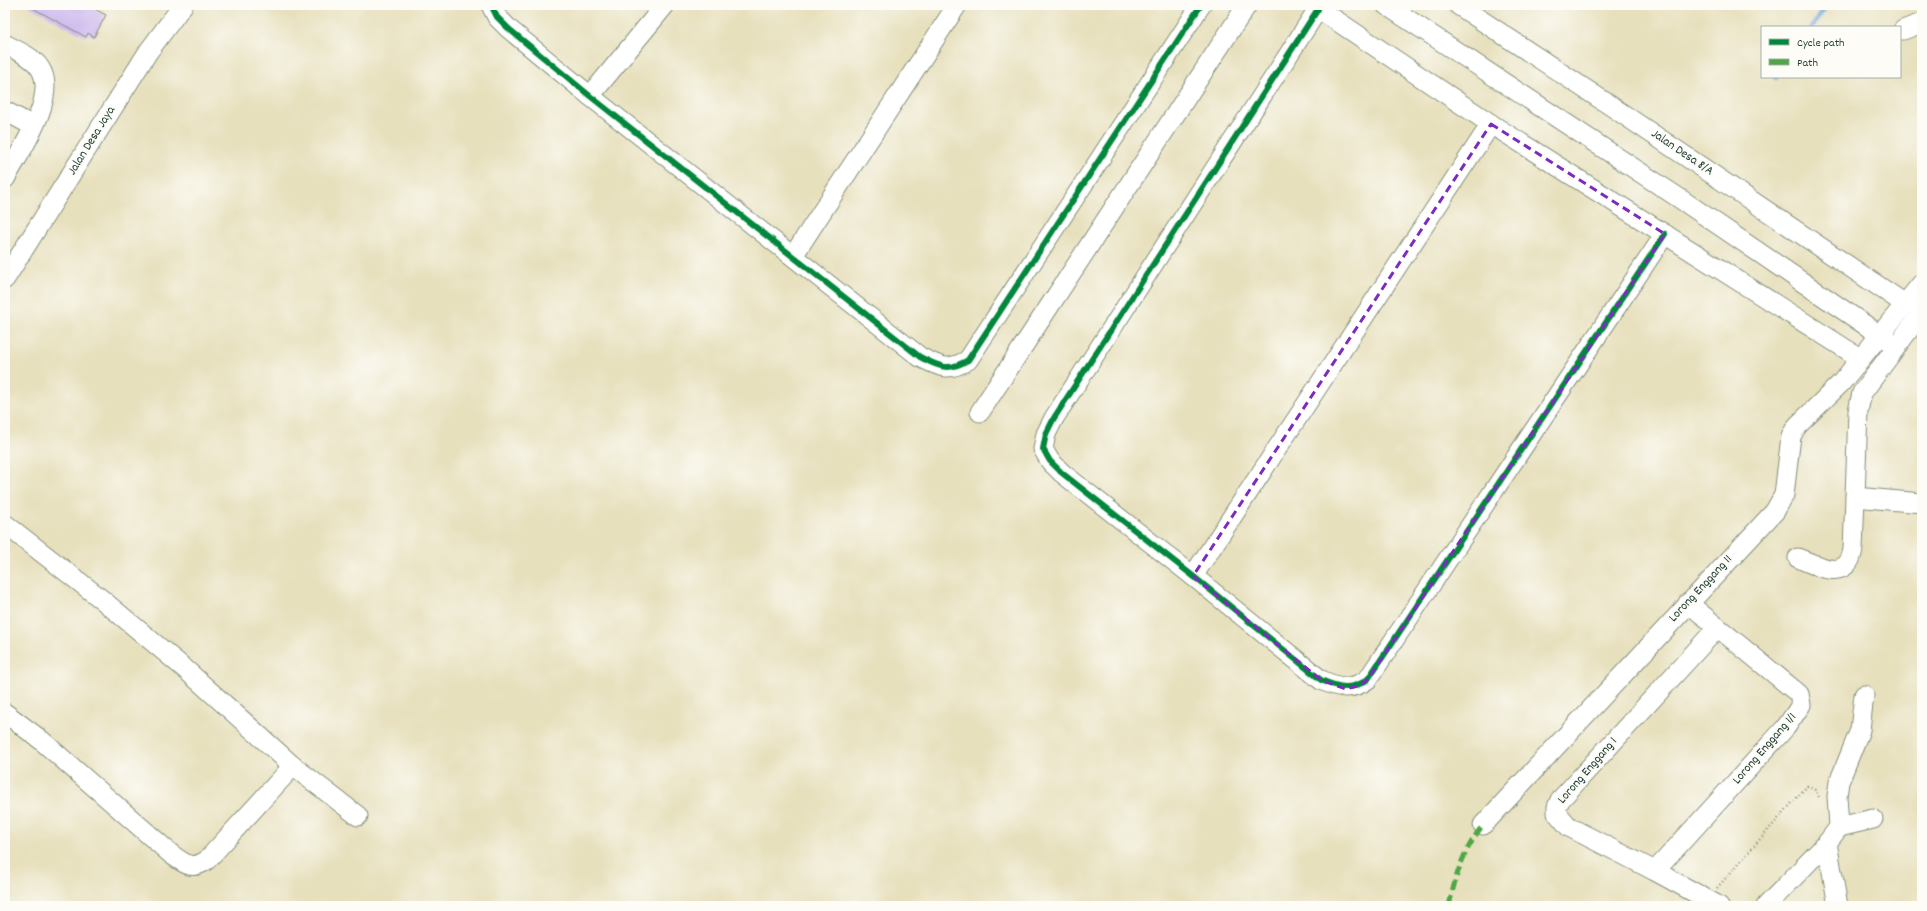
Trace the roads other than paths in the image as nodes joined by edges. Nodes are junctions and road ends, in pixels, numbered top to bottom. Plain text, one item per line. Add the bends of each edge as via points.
1 (183, 5) edge
2 (491, 5) edge
3 (665, 5) edge
4 (957, 5) edge
5 (1201, 5) edge
6 (1247, 5) edge
7 (1386, 5) edge
8 (1458, 5) edge
9 (1316, 7) edge
10 (1922, 23) edge
11 (1903, 30) dead end
12 (5, 44) edge
13 (590, 96) junction
14 (5, 111) edge
15 (1491, 124) junction
16 (33, 126) junction
17 (5, 179) edge
18 (1665, 234) junction
19 (793, 256) junction
20 (5, 279) edge
21 (1922, 283) edge
22 (1905, 304) junction
23 (1922, 312) edge
24 (1879, 334) junction
25 (1896, 346) junction
26 (1860, 358) junction
27 (980, 412) dead end
28 (1855, 497) junction
29 (1922, 503) edge
30 (5, 524) edge
31 (1798, 558) dead end
32 (1193, 576) junction
33 (1688, 603) junction
34 (1717, 628) junction
35 (1864, 695) dead end
36 (5, 713) edge
37 (293, 766) junction
38 (358, 816) dead end
39 (1873, 819) dead end
40 (1483, 825) dead end
41 (1839, 827) junction
42 (1827, 843) junction
43 (1655, 871) junction
44 (1713, 903) edge
45 (1766, 906) edge
46 (1838, 906) edge

1 - 20 street, Jalan Desa Jaya via 148,52
2 - 13 street via 509,29
3 - 13 street
4 - 19 street
5 - 19 street via 968,360 957,366 944,368 920,357
6 - 27 street
7 - 24 street via 1682,200
8 - 22 street, Jalan Desa 8/A
9 - 15 street
9 - 32 street via 1046,434 1043,449 1062,473
10 - 11 street
12 - 16 street via 33,60 41,69 45,80 46,94 43,106
13 - 19 street
14 - 16 street
15 - 18 street
15 - 32 street
16 - 17 street
18 - 26 street
18 - 32 street via 1368,679 1361,685 1346,689 1321,680
21 - 22 street, Lorong Enggang 11
22 - 24 street, Lorong Enggang 11
23 - 25 street
24 - 25 street
24 - 26 street, Lorong Enggang 11
25 - 28 street via 1862,393 1858,411
26 - 33 street, Lorong Enggang 11 via 1841,383 1794,431 1790,442 1784,495 1775,511
28 - 29 street
28 - 31 street via 1853,549 1852,557 1847,564 1841,569 1833,570
30 - 37 street via 184,668
33 - 34 street, Lorong Enggang 1/1
33 - 40 street, Lorong Enggang 11
34 - 43 street, Lorong Enggang 1/1 via 1799,694 1801,705 1786,727
34 - 43 street, Lorong Enggang 1 via 1560,800 1557,807 1559,817 1569,827
35 - 41 street via 1860,730 1839,782
36 - 37 street via 41,740 171,854 192,866 198,866 208,860
37 - 38 street
39 - 41 street
41 - 42 street
42 - 45 street
42 - 46 street
43 - 44 street, Lorong Enggang 1

